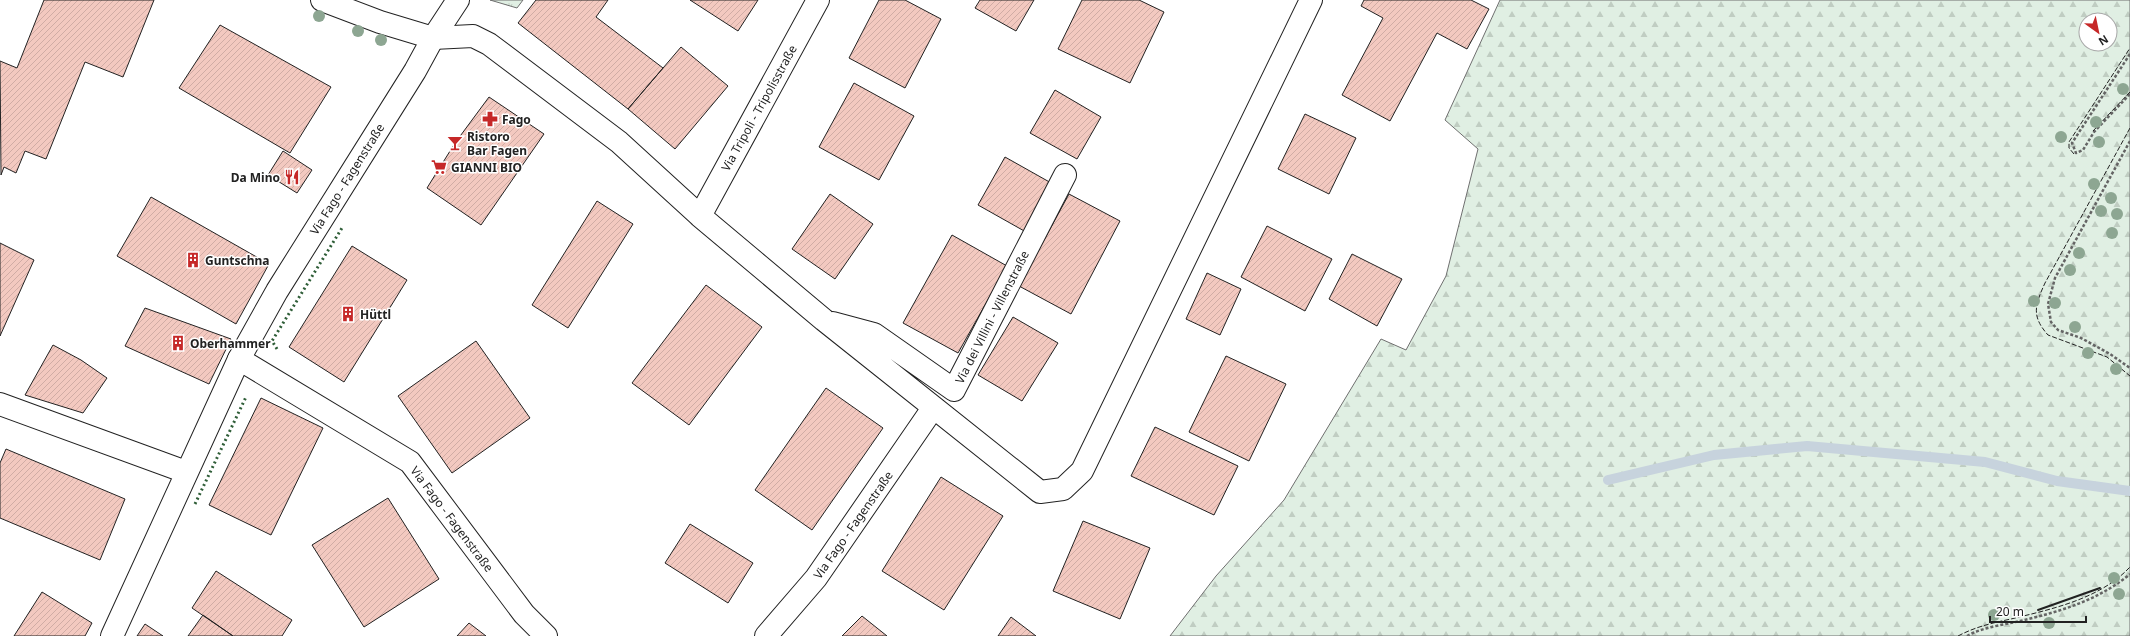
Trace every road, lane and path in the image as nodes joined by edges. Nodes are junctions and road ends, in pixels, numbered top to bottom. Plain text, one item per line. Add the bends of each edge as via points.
1 (322, 0) edge
2 (458, 0) edge
3 (818, 0) edge
4 (1311, 0) edge
5 (433, 38) junction
6 (2130, 54) edge
7 (2130, 94) edge
8 (2130, 141) edge
9 (1065, 175) dead end
10 (700, 216) junction
11 (824, 320) junction
12 (239, 359) junction
13 (2130, 368) edge
14 (0, 404) edge
15 (933, 408) junction
16 (186, 472) junction
17 (2130, 574) edge
18 (112, 636) edge
19 (546, 636) edge
20 (766, 636) edge
21 (1967, 636) edge

1 - 5 street via 380,22
2 - 5 street, Via Fago - Fagenstraße
3 - 10 street, Via Tripoli - Tripolisstraße
4 - 15 street via 1082,471 1063,489 1040,492
5 - 10 street via 473,36 489,44 619,142
5 - 12 street, Via Fago - Fagenstraße via 415,72 276,291
6 - 7 path via 2072,143 2076,152 2083,150 2094,132
8 - 13 path via 2055,278 2048,304 2051,322 2058,330 2081,338
9 - 11 street, Via dei Villini - Villenstraße via 954,390 874,334
10 - 11 street
11 - 15 street
12 - 16 street, Via Fago - Fagenstraße
12 - 19 street, Via Fago - Fagenstraße via 410,462 524,614
14 - 16 street
15 - 20 street, Via Fago - Fagenstraße via 816,578
16 - 18 street, Via Fago - Fagenstraße
17 - 21 path via 2117,585 2088,600 2039,617

